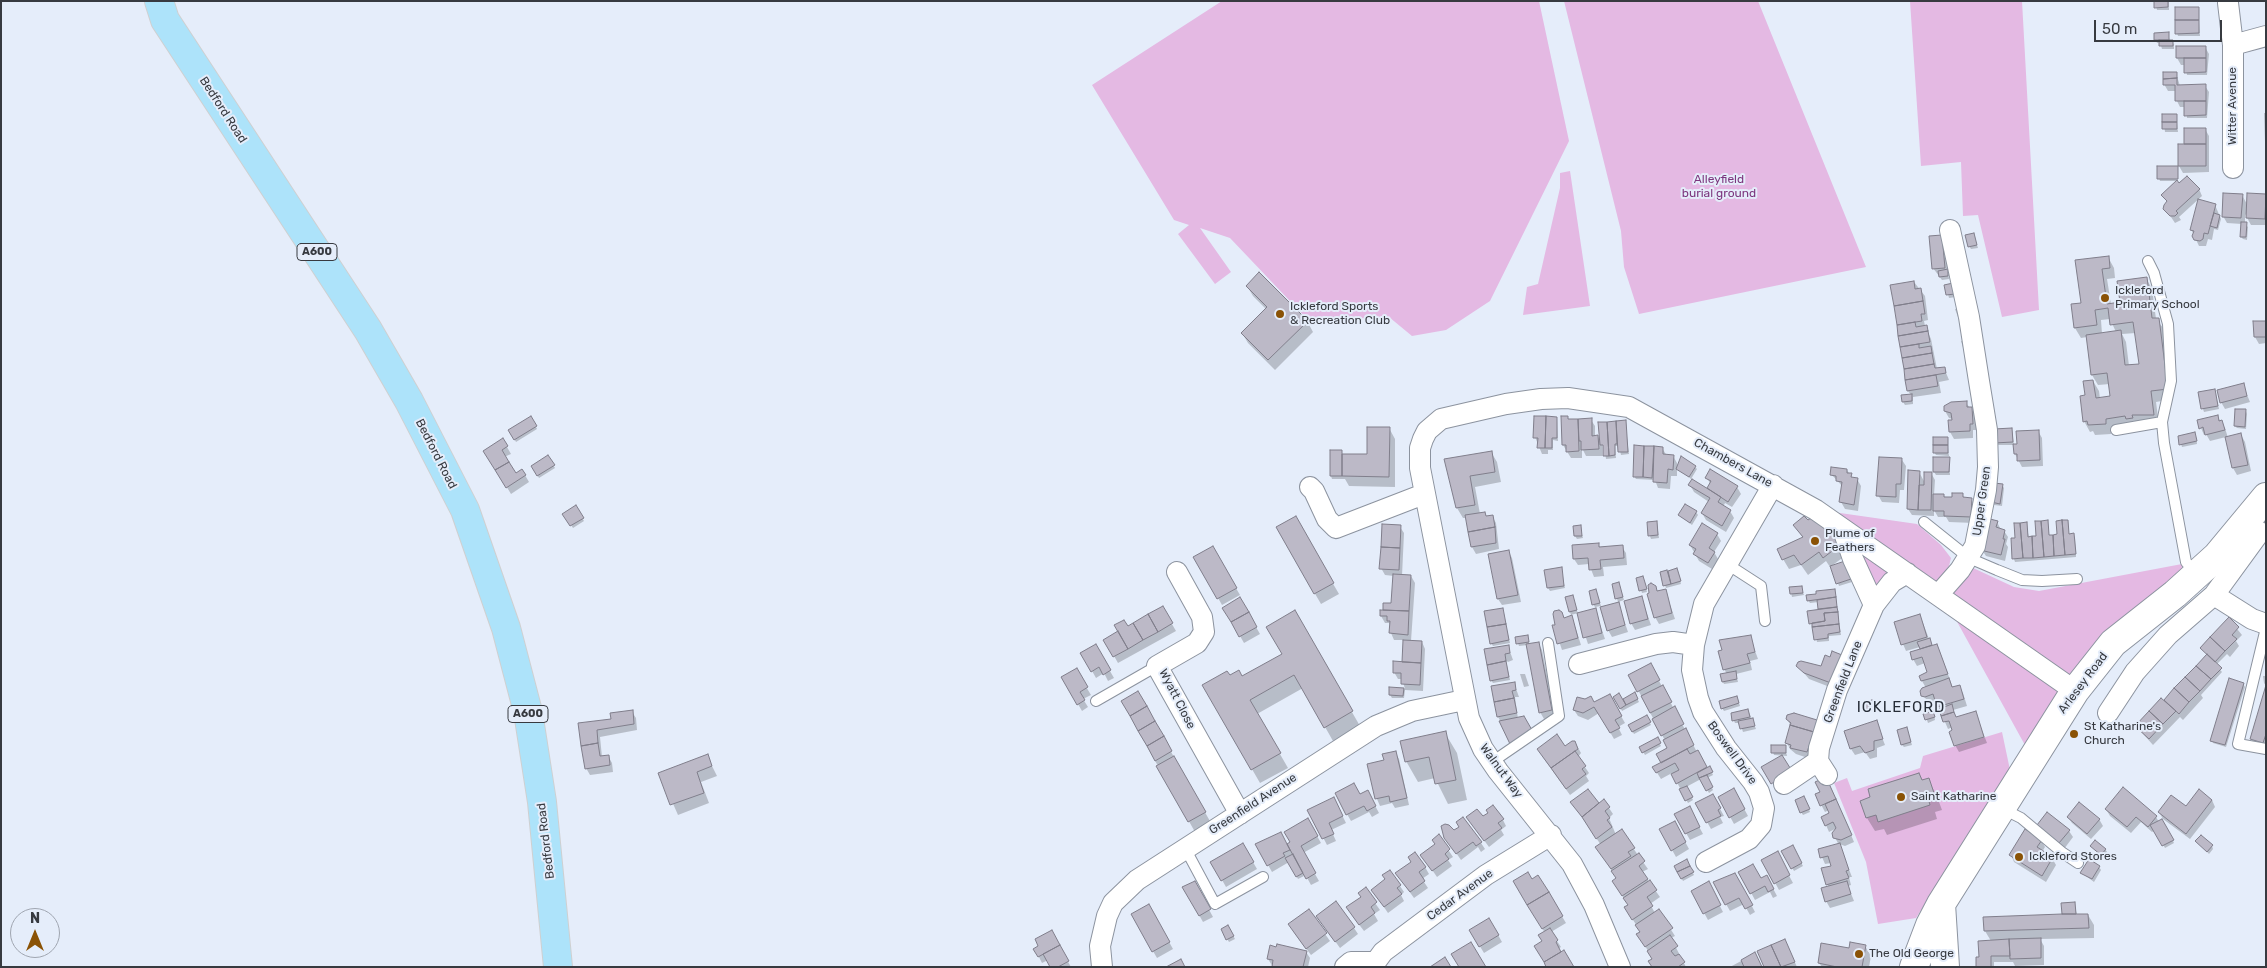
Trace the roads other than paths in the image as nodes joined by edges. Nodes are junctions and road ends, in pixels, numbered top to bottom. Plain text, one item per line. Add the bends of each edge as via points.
1 (159, 1) edge
2 (2228, 3) dead end
3 (2266, 36) edge
4 (2234, 44) junction
5 (2234, 168) dead end
6 (1950, 230) dead end
7 (2148, 261) dead end
8 (1506, 404) joint
9 (2162, 422) junction
10 (2116, 430) dead end
11 (1773, 485) junction
12 (1310, 487) dead end
13 (1424, 494) junction
14 (2266, 497) edge
15 (1924, 522) dead end
16 (1843, 530) junction
17 (2260, 532) dead end
18 (1969, 558) junction
19 (1727, 564) junction
20 (1177, 572) dead end
21 (1907, 573) junction
22 (2077, 578) dead end
23 (2206, 584) junction
24 (1938, 595) junction
25 (1874, 605) junction
26 (2152, 613) junction
27 (1765, 621) dead end
28 (2266, 624) edge
29 (2266, 628) edge
30 (2168, 635) junction
31 (1548, 643) dead end
32 (1694, 645) junction
33 (1579, 664) dead end
34 (1158, 666) junction
35 (2075, 690) junction
36 (1464, 700) junction
37 (1096, 701) dead end
38 (2108, 713) dead end
39 (2266, 749) edge
40 (1492, 762) junction
41 (1784, 784) dead end
42 (2000, 808) junction
43 (1240, 814) junction
44 (1551, 835) junction
45 (1185, 848) junction
46 (1706, 862) dead end
47 (2078, 863) dead end
48 (1264, 877) dead end
49 (1941, 904) junction
50 (1373, 964) edge
51 (558, 967) edge
52 (1102, 967) edge
53 (1344, 967) edge
54 (1620, 967) edge
55 (1914, 967) edge
56 (1945, 967) edge

1 - 51 main road, Bedford Road / A600 via 165,20 368,330 465,510 506,628 528,712 542,802
2 - 4 street, Witter Avenue
3 - 4 street
4 - 5 street, Witter Avenue
6 - 18 street, Upper Green via 1969,318 1987,430 1986,490 1975,546
7 - 9 lane via 2168,324 2171,381
8 - 11 street, Chambers Lane via 1568,398 1629,407
8 - 13 street, Walnut Way via 1446,417 1427,431 1420,448
9 - 10 lane
9 - 23 lane via 2186,562
11 - 16 street, Chambers Lane
11 - 19 street, Boswell Drive
12 - 13 street via 1336,528
13 - 36 street, Walnut Way
14 - 23 street, Arlesey Road via 2217,556
15 - 18 lane
16 - 21 street, Chambers Lane
16 - 25 street
17 - 23 street
18 - 22 lane via 2022,580
18 - 24 street, Upper Green
19 - 27 lane via 1761,586
19 - 32 street, Boswell Drive via 1704,604
20 - 34 street, Wyatt Close via 1202,617 1204,632 1197,643
21 - 24 street, Chambers Lane
21 - 25 street, Greenfield Lane via 1892,582
23 - 26 street, Arlesey Road
23 - 28 street via 2252,619
23 - 30 street
24 - 35 street
25 - 41 street, Greenfield Lane via 1837,690 1820,748 1823,768
26 - 30 street
26 - 35 street, Arlesey Road via 2113,643
29 - 39 lane via 2238,744
30 - 38 street via 2135,672
31 - 40 lane via 1559,716
32 - 33 street via 1656,644
32 - 46 street, Boswell Drive via 1694,677 1703,712 1753,782 1764,808 1761,824 1749,839
34 - 37 lane
34 - 43 street, Wyatt Close
35 - 42 street, Arlesey Road
36 - 40 street, Walnut Way via 1476,735
36 - 43 street, Greenfield Avenue via 1412,711 1376,726
40 - 44 street, Walnut Way
42 - 47 lane via 2021,818
42 - 49 street, Arlesey Road
43 - 45 street, Greenfield Avenue
44 - 50 street, Cedar Avenue via 1486,876 1383,952
44 - 54 street, Walnut Way via 1572,864 1594,906
45 - 48 lane via 1215,904
45 - 52 street, Greenfield Avenue via 1137,880 1113,903 1102,930
49 - 55 street, Arlesey Road
49 - 56 street
50 - 53 street, Cedar Avenue via 1351,962

